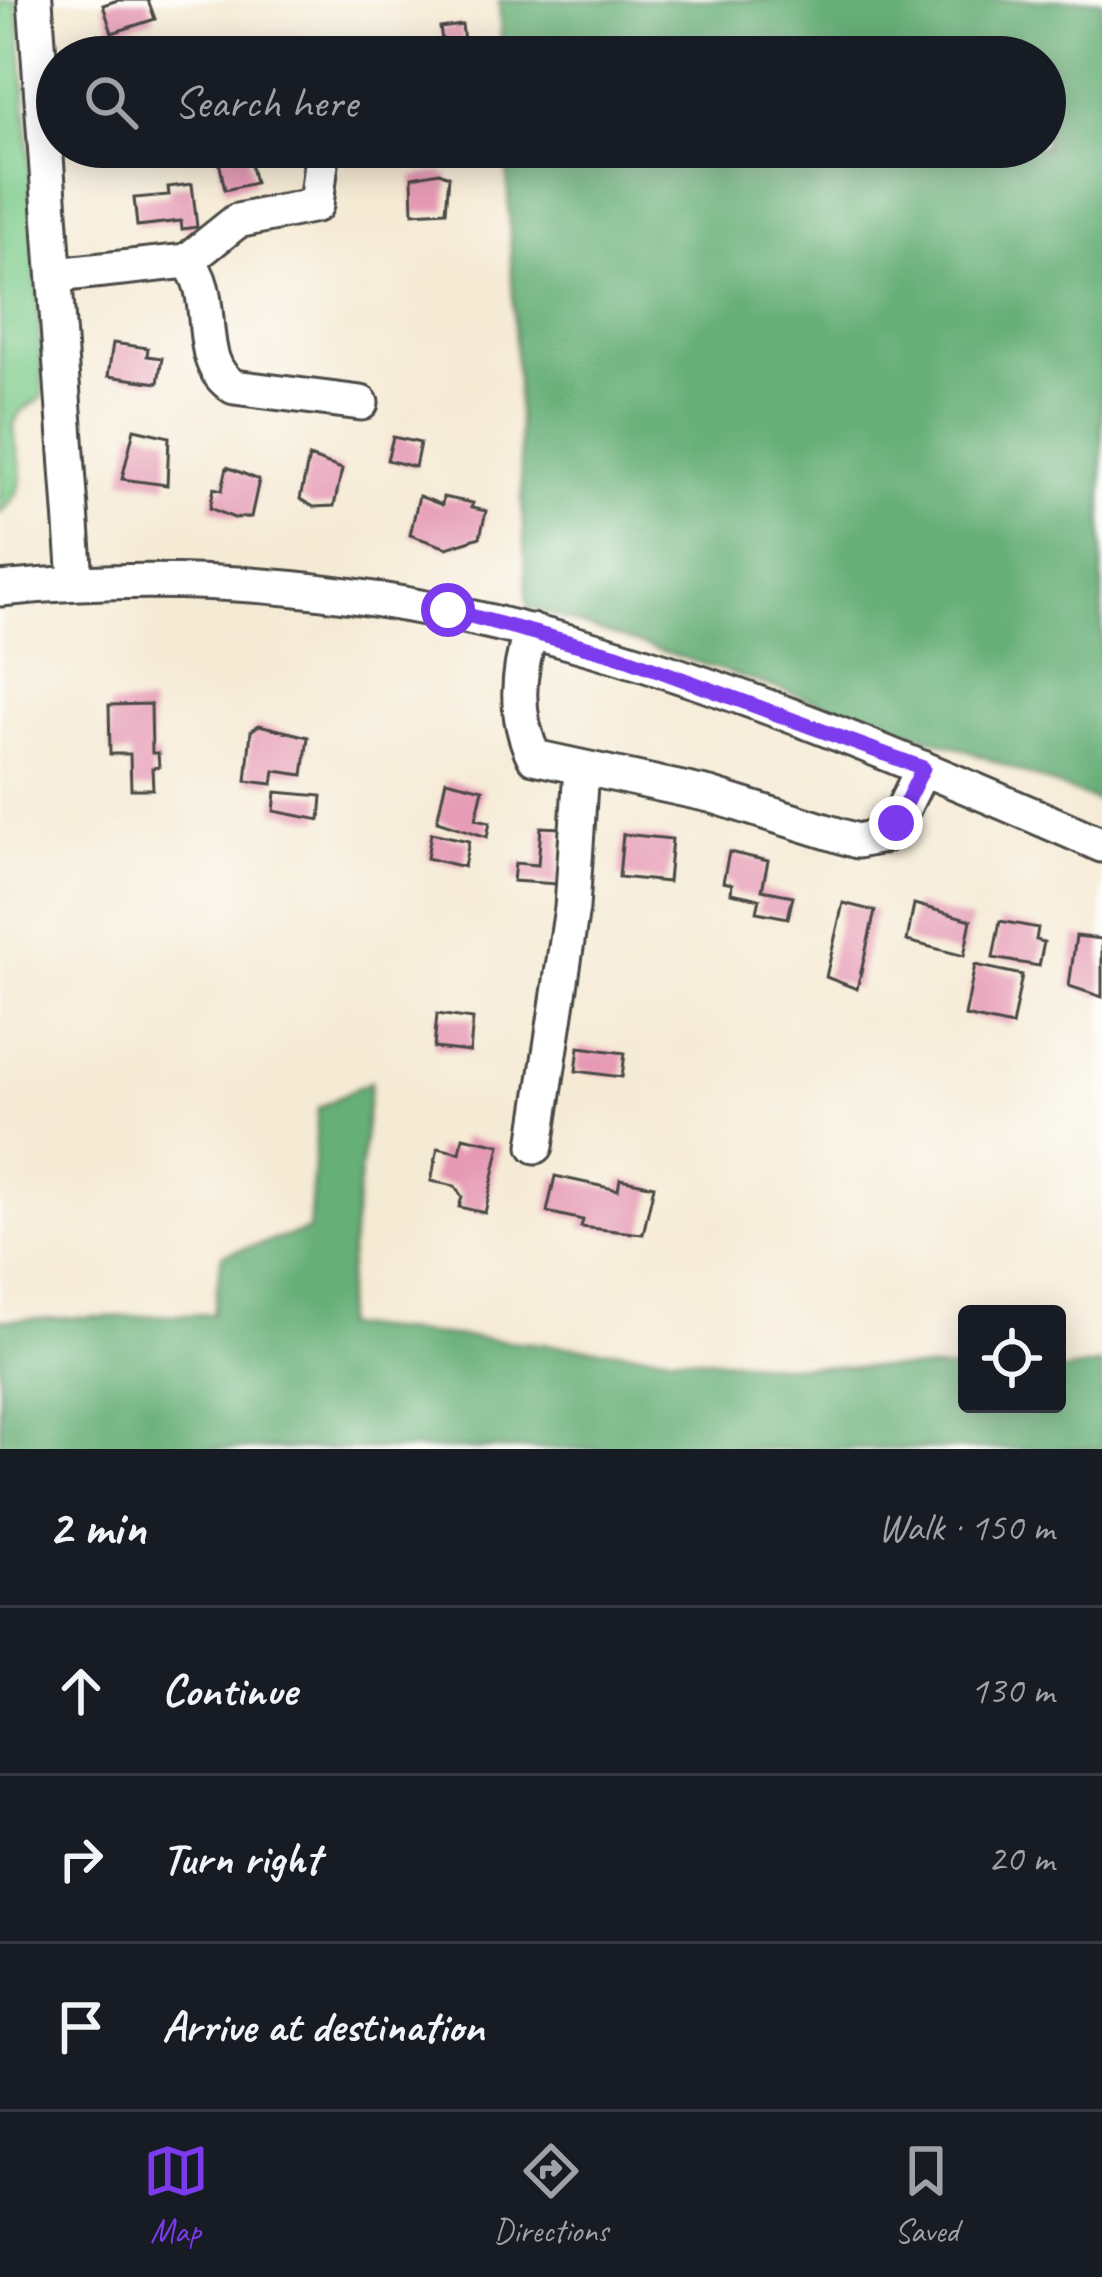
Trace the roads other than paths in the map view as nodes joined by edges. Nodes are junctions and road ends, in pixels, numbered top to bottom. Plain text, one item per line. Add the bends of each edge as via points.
1 (35, 0) edge
2 (38, 36) edge
3 (48, 168) edge
4 (320, 168) edge
5 (187, 261) junction
6 (56, 274) junction
7 (361, 403) dead end
8 (76, 581) junction
9 (0, 589) edge
10 (531, 631) junction
11 (581, 768) junction
12 (923, 768) junction
13 (1102, 845) edge
14 (536, 1146) dead end

1 - 2 street
3 - 6 street
4 - 5 street via 316,205 237,221
5 - 6 street
5 - 7 street via 202,287 221,380
6 - 8 street
8 - 9 street
8 - 10 street via 304,586
10 - 11 street via 518,699 521,731 534,757
10 - 12 street via 757,702
11 - 12 street via 710,795 856,841 884,836 896,823
11 - 14 street via 572,908
12 - 13 street

